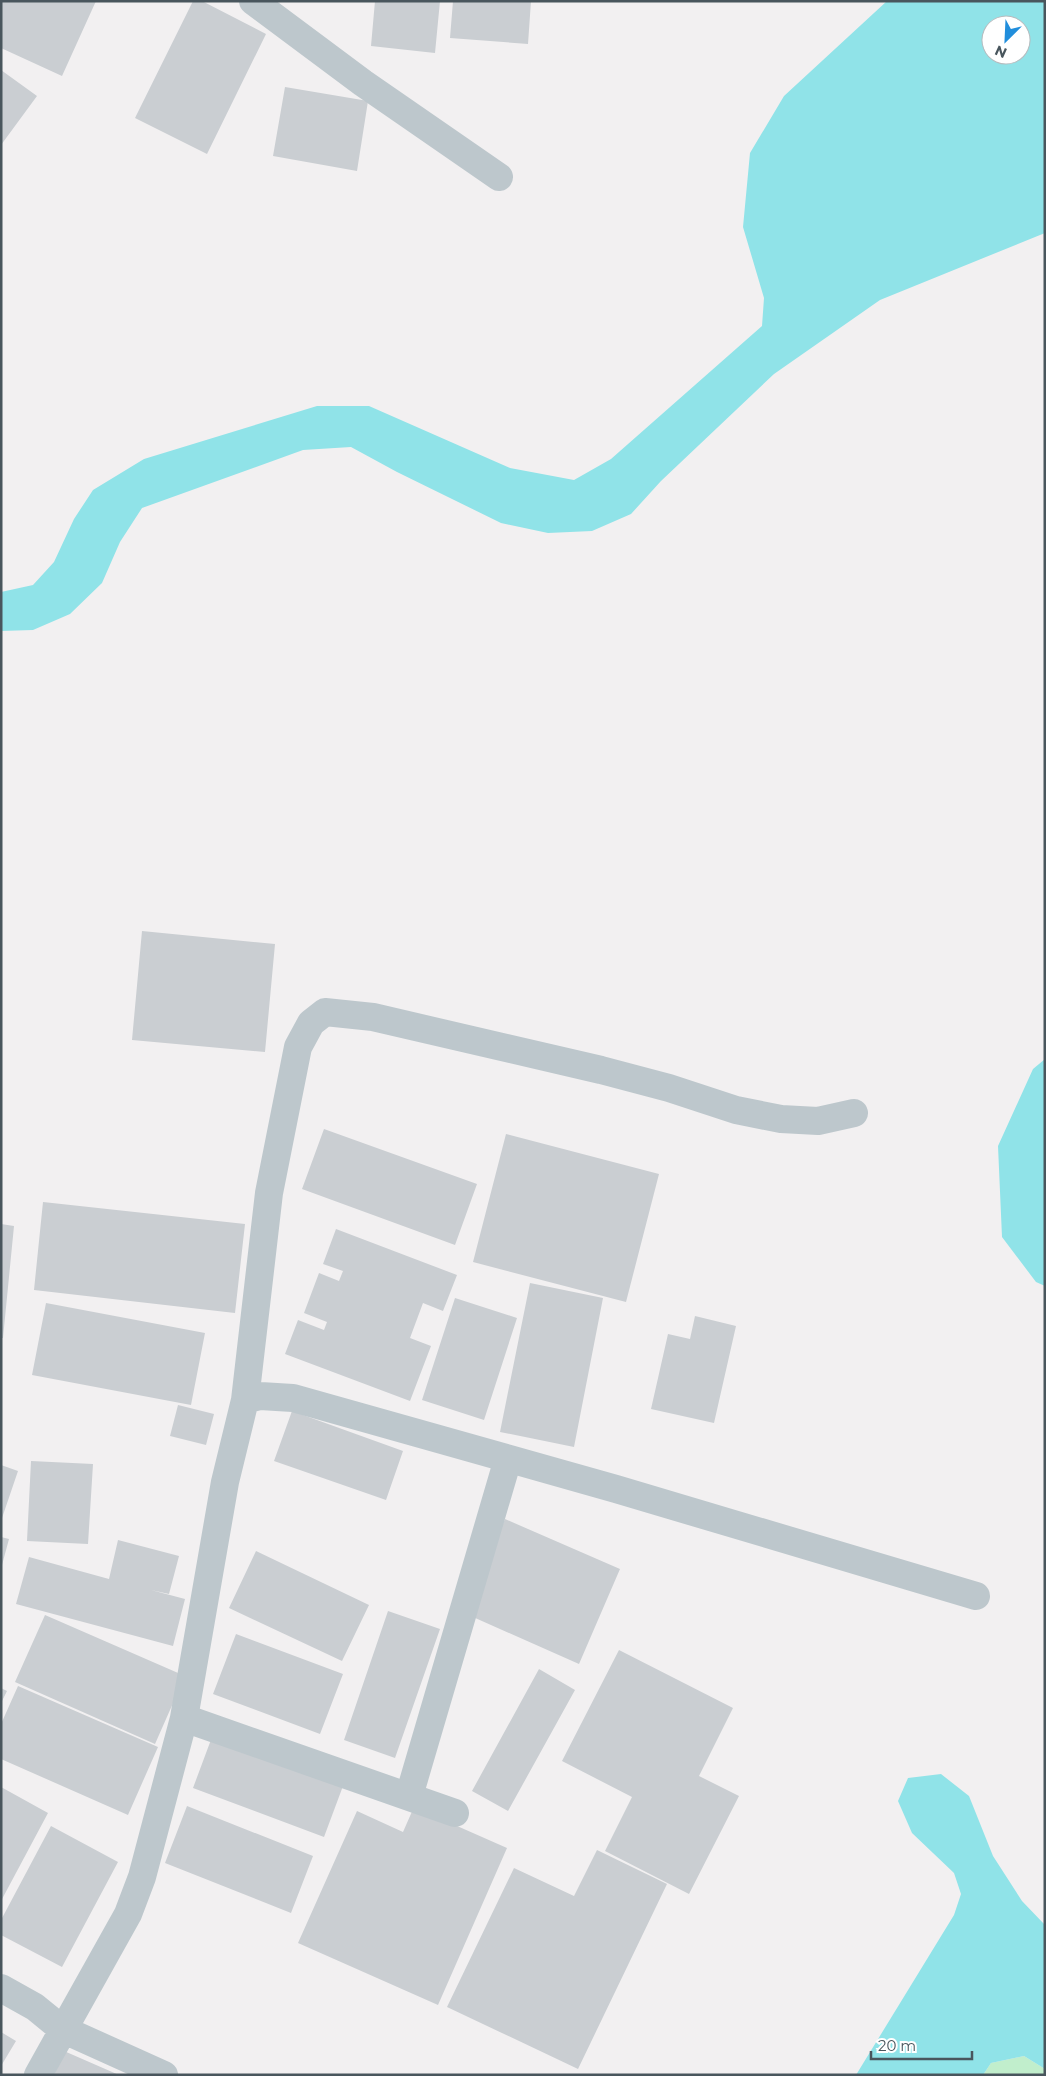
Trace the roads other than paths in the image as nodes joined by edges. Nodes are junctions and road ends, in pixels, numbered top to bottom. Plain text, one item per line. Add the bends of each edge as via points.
1 (252, 1) edge
2 (499, 177) dead end
3 (854, 1114) dead end
4 (245, 1400) junction
5 (508, 1459) junction
6 (976, 1596) dead end
7 (184, 1718) junction
8 (409, 1796) junction
9 (456, 1813) dead end
10 (1, 1988) edge
11 (62, 2029) junction
12 (38, 2075) edge
13 (164, 2075) edge

1 - 2 street via 362,83
3 - 4 street via 818,1121 781,1119 736,1110 592,1067 373,1017 325,1012 311,1023 298,1047 268,1194
4 - 5 street via 260,1396 293,1398
4 - 7 street via 225,1482
5 - 6 street
5 - 8 street
7 - 8 street
7 - 11 street via 142,1876 128,1914
8 - 9 street
10 - 11 street via 35,2007
11 - 12 street
11 - 13 street

